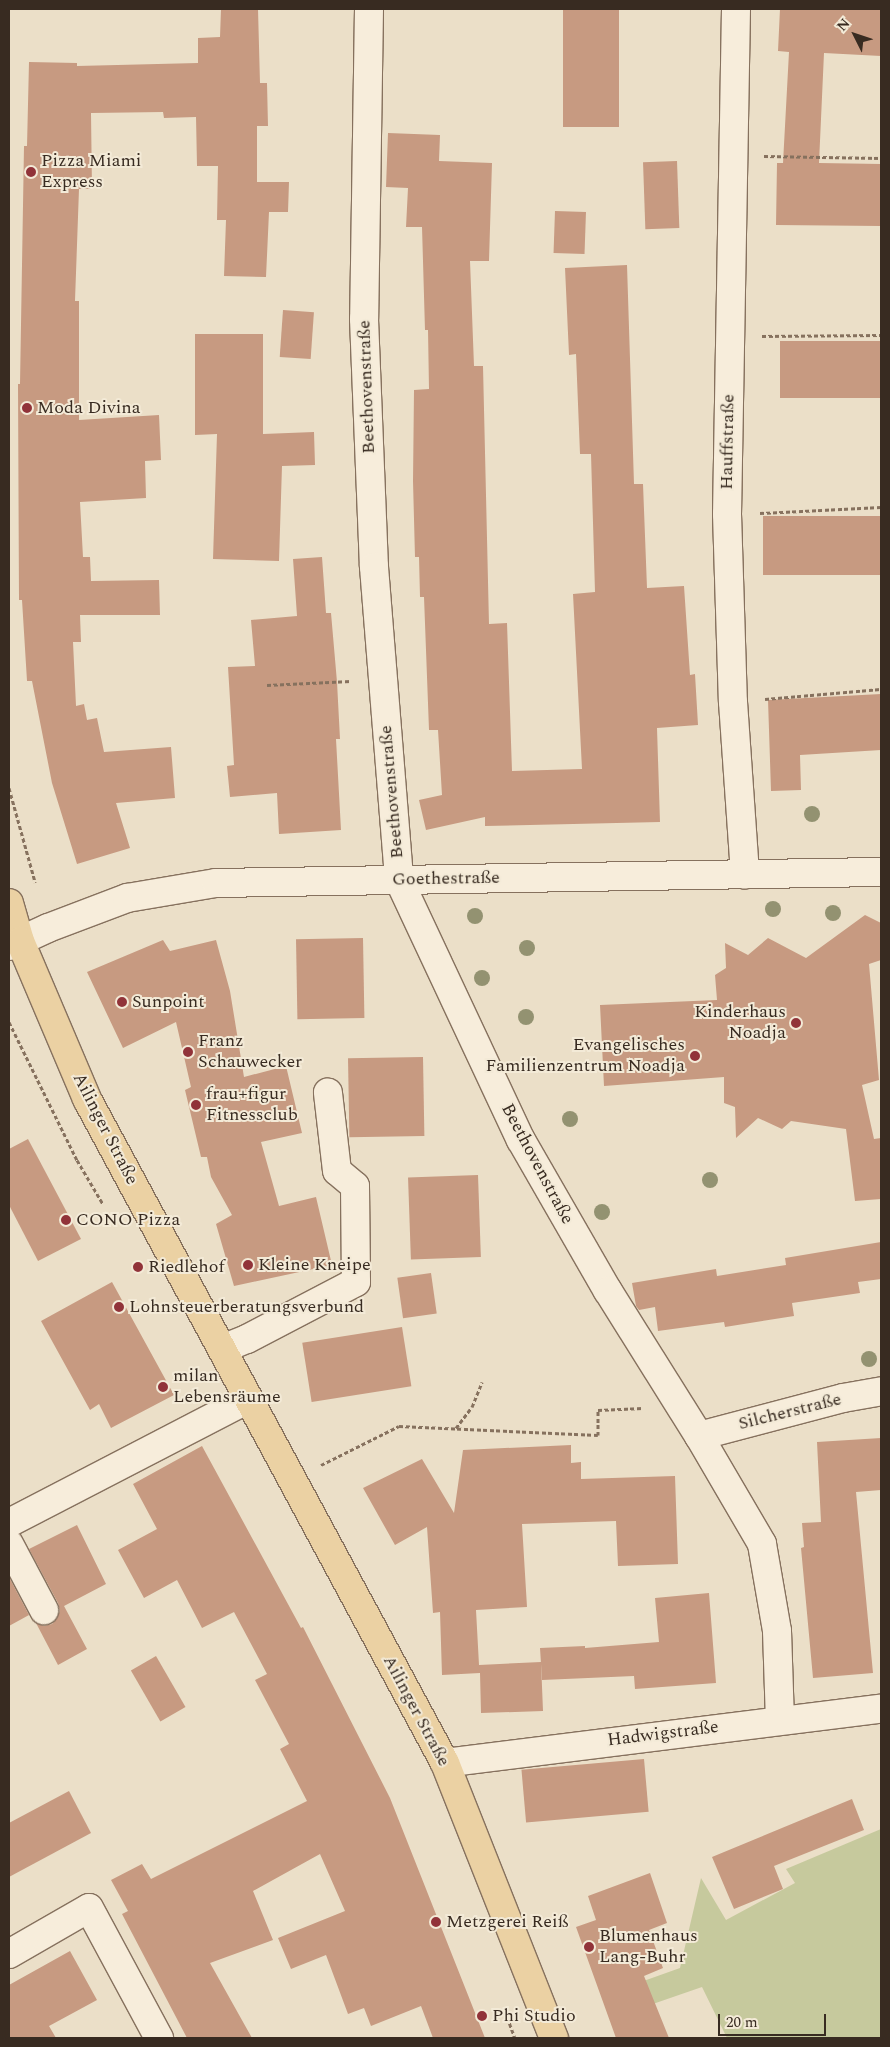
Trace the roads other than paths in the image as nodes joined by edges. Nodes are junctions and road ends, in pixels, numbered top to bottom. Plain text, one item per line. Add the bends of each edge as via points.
1 (369, 9) edge
2 (736, 9) edge
3 (881, 872) edge
4 (745, 874) junction
5 (399, 880) junction
6 (9, 903) edge
7 (14, 944) edge
8 (328, 1093) dead end
9 (222, 1349) junction
10 (881, 1391) edge
11 (248, 1399) junction
12 (699, 1436) junction
13 (9, 1523) edge
14 (9, 1544) edge
15 (44, 1610) dead end
16 (881, 1709) edge
17 (780, 1720) junction
18 (445, 1762) junction
19 (9, 1954) edge
20 (159, 2038) edge
21 (554, 2038) edge

1 - 5 street, Beethovenstraße via 364,319 374,567
2 - 4 street, Hauffstraße via 727,514 733,702
3 - 4 street, Goethestraße
4 - 5 street, Goethestraße
5 - 7 street, Goethestraße via 216,883 127,898
5 - 12 street, Beethovenstraße via 521,1140 608,1291
6 - 7 main road, Ailinger Straße
7 - 9 main road, Ailinger Straße via 87,1099
8 - 9 street via 337,1171 355,1186 356,1282
9 - 11 main road, Ailinger Straße
10 - 12 street, Silcherstraße
11 - 13 street
11 - 18 main road, Ailinger Straße
12 - 17 street, Beethovenstraße via 762,1544 777,1631
14 - 15 street
16 - 17 street, Hadwigstraße
17 - 18 street, Hadwigstraße
18 - 21 main road, Ailinger Straße
19 - 20 street via 89,1908

